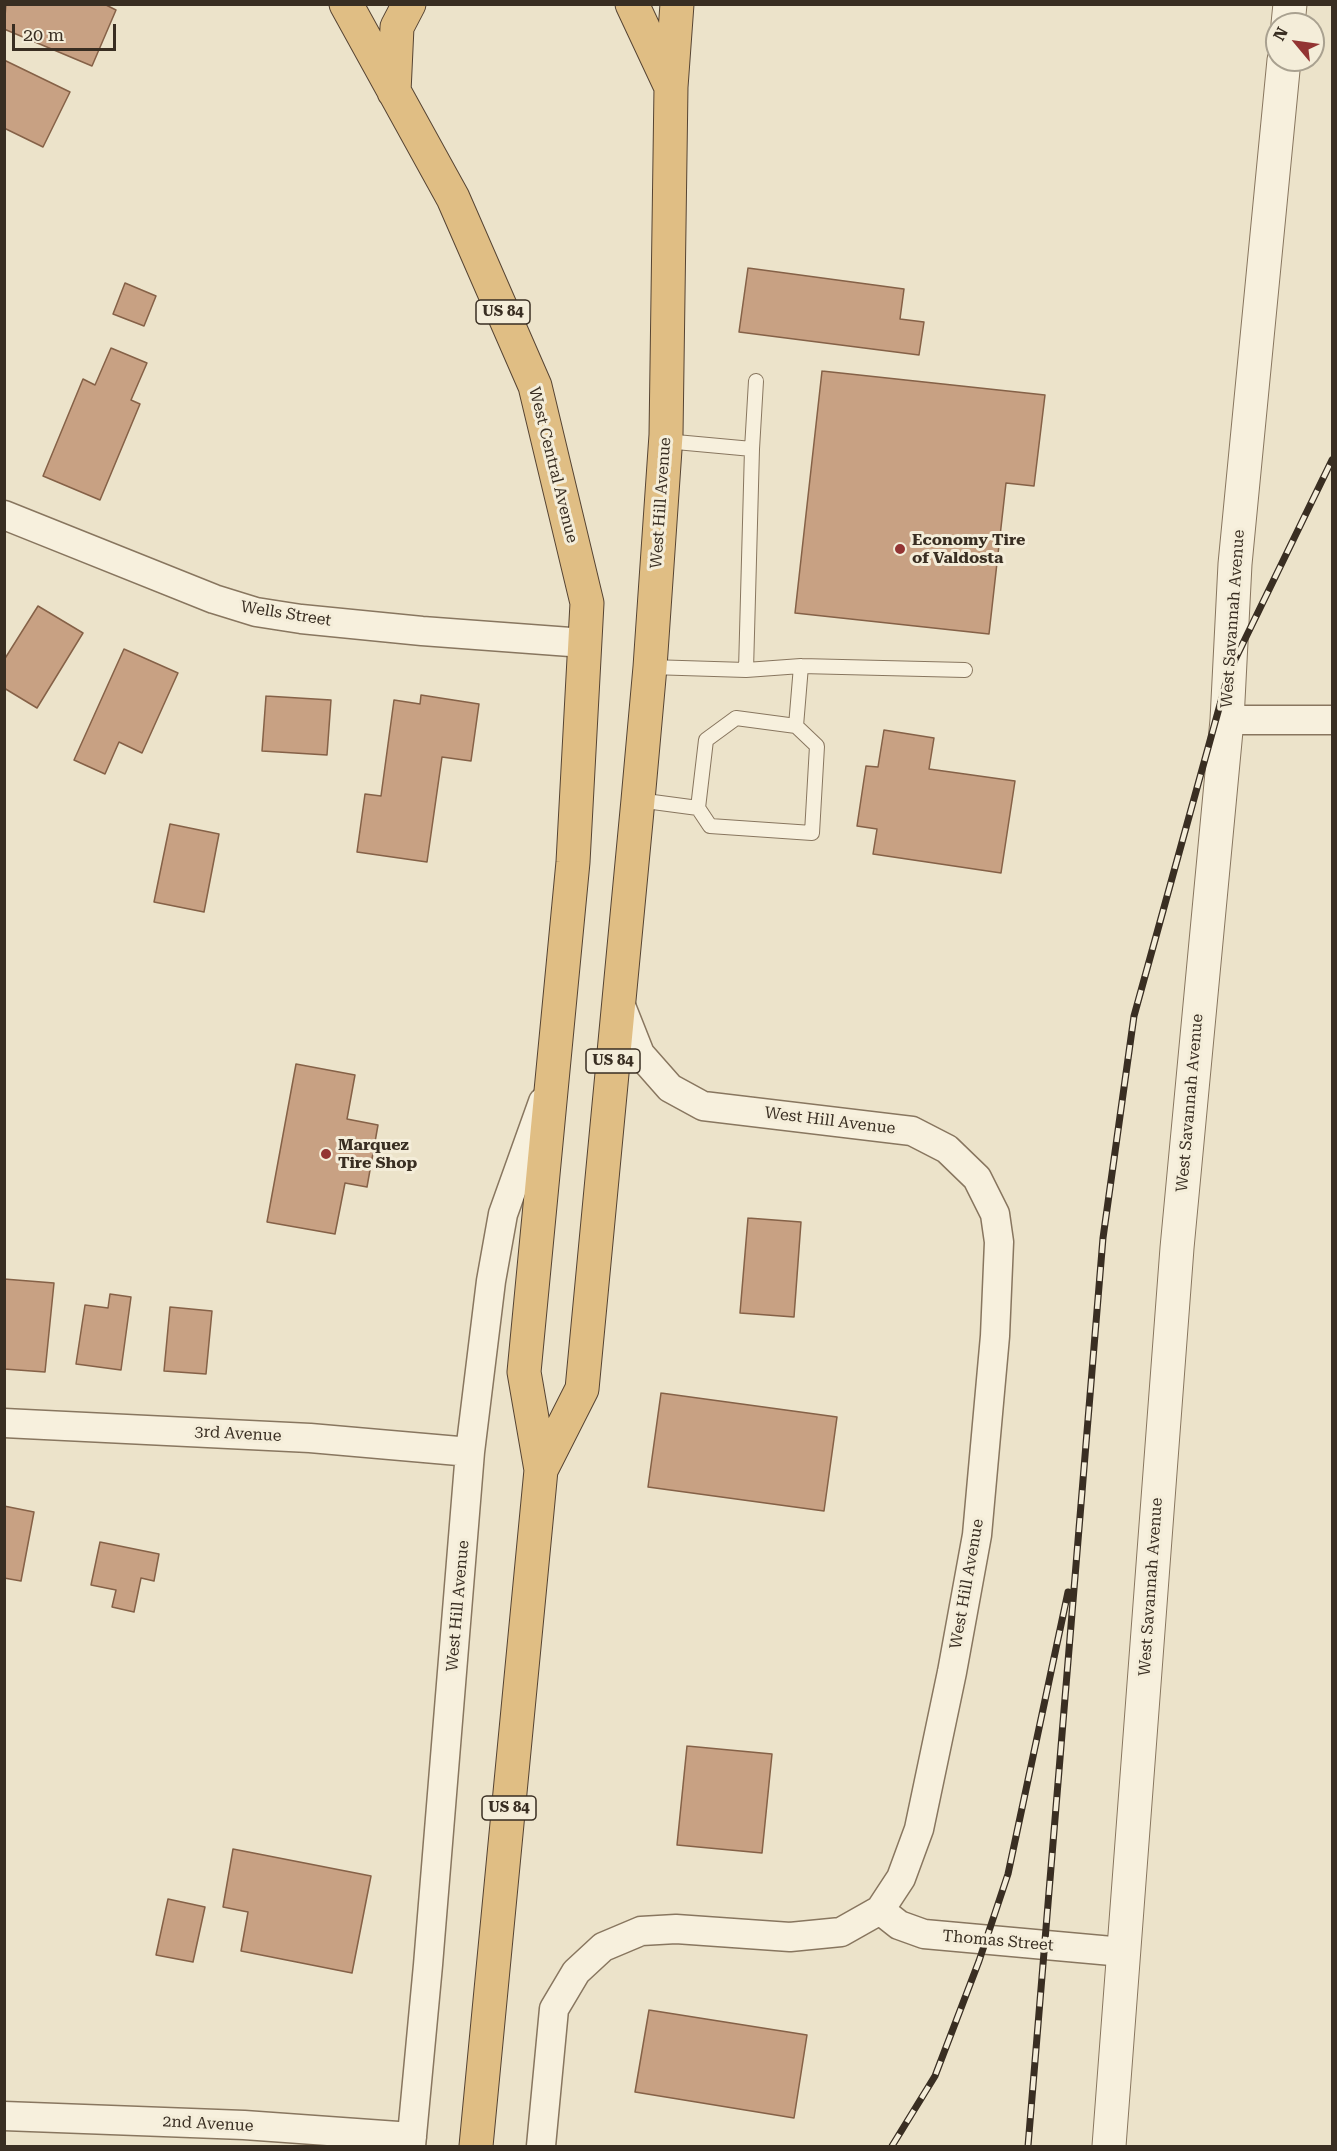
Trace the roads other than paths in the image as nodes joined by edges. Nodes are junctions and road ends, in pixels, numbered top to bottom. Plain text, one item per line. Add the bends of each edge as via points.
1 (346, 4) edge
2 (409, 4) edge
3 (632, 4) edge
4 (677, 4) edge
5 (1283, 72) edge
6 (671, 87) junction
7 (394, 92) junction
8 (756, 381) dead end
9 (665, 441) junction
10 (752, 449) junction
11 (4, 515) edge
12 (584, 643) junction
13 (801, 666) junction
14 (650, 667) junction
15 (746, 670) junction
16 (964, 670) dead end
17 (1227, 720) junction
18 (1332, 720) edge
19 (796, 726) junction
20 (638, 800) junction
21 (698, 808) junction
22 (619, 1001) junction
23 (552, 1074) junction
24 (4, 1423) edge
25 (470, 1452) junction
26 (541, 1470) junction
27 (880, 1910) junction
28 (1123, 1952) junction
29 (4, 2116) edge
30 (411, 2142) edge
31 (476, 2146) edge
32 (541, 2146) edge
33 (1109, 2146) edge

1 - 7 highway, West Central Avenue / US 84
2 - 7 highway via 397,27
3 - 6 highway
4 - 6 highway, West Hill Avenue / US 84
5 - 17 street, West Savannah Avenue via 1235,564
6 - 9 highway, West Hill Avenue / US 84
7 - 12 highway, West Central Avenue / US 84 via 453,198 535,386 587,603
8 - 10 lane
9 - 10 lane
9 - 14 highway, West Hill Avenue / US 84
10 - 15 lane
11 - 12 street, Wells Street via 256,612 422,631
12 - 23 highway, West Hill Avenue / US 84 via 573,862
13 - 15 lane
13 - 16 lane
13 - 19 lane
14 - 15 lane
14 - 20 highway, West Hill Avenue / US 84
17 - 18 street
17 - 28 street, West Savannah Avenue via 1177,1248
19 - 21 lane via 736,718 706,740
19 - 21 lane via 817,746 812,832 710,826
20 - 21 lane
20 - 22 highway, West Hill Avenue / US 84
22 - 26 highway, West Hill Avenue / US 84 via 582,1389
22 - 27 street, West Hill Avenue via 640,1054 670,1088 703,1106 912,1131 947,1149 977,1178 995,1214 999,1242 995,1336 977,1535 919,1829 901,1878
23 - 25 street, West Hill Avenue via 502,1214
23 - 26 highway, West Hill Avenue / US 84 via 524,1372
24 - 25 street, 3rd Avenue via 310,1438
25 - 30 street, West Hill Avenue
26 - 31 highway, West Hill Avenue / US 84
27 - 28 street, Thomas Street via 899,1925 924,1934
27 - 32 street, West Hill Avenue via 841,1932 790,1937 676,1929 641,1931 603,1947 576,1972 554,2009
28 - 33 street, West Savannah Avenue
29 - 30 street, 2nd Avenue via 244,2125

